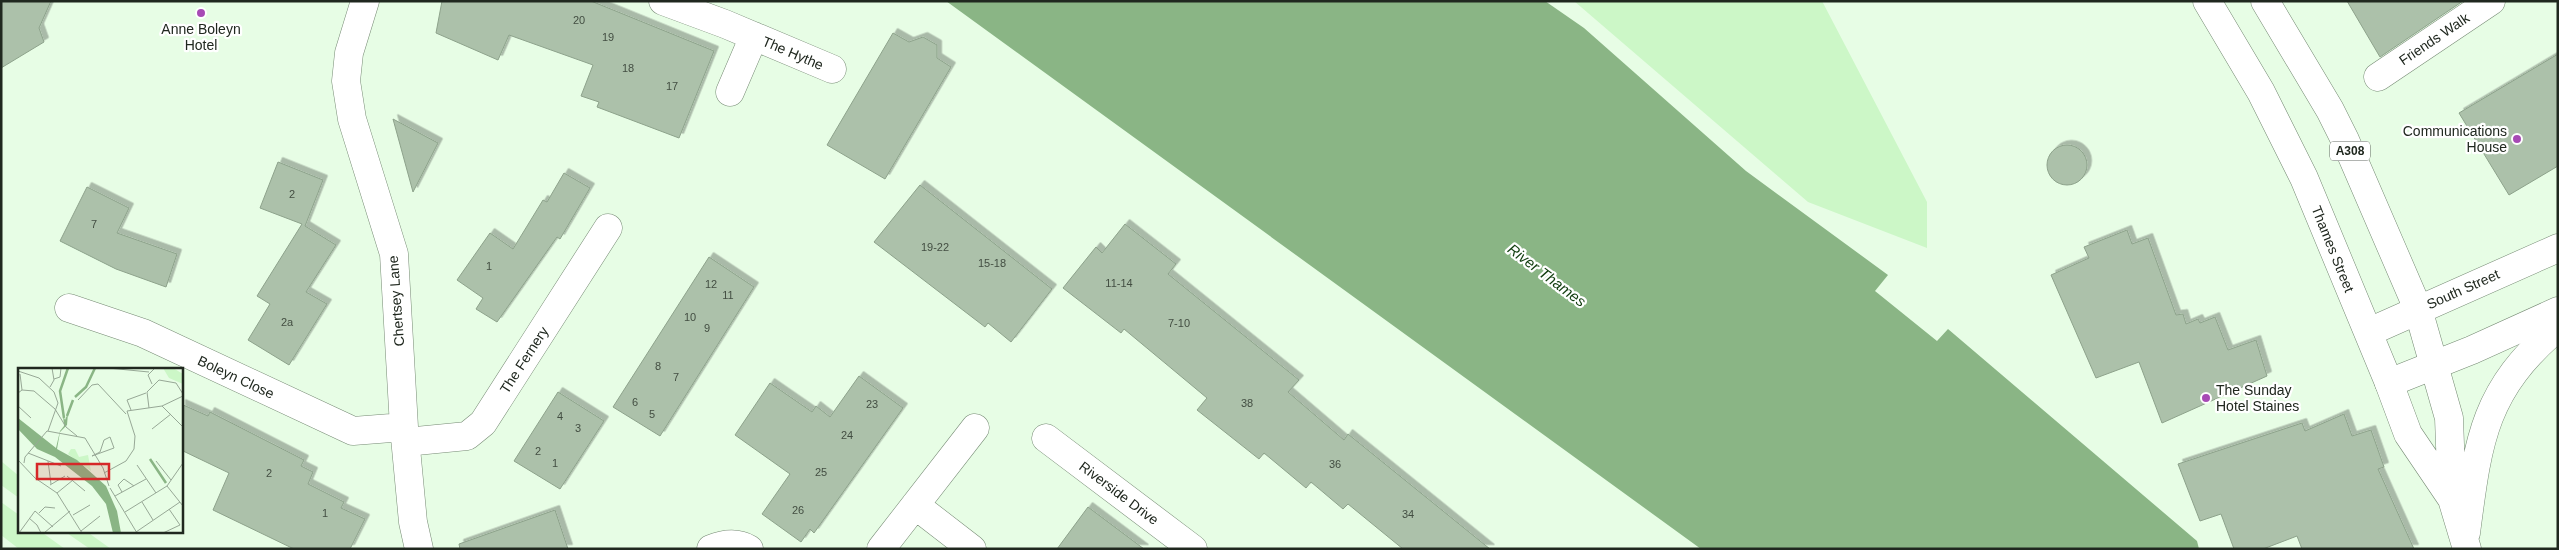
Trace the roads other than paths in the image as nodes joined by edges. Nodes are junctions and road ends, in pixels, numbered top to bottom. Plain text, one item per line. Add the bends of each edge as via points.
1 (366, 1) edge
2 (663, 1) edge
3 (2207, 1) edge
4 (2265, 1) edge
5 (2491, 1) edge
6 (754, 36) junction
7 (832, 69) dead end
8 (2378, 77) dead end
9 (730, 92) dead end
10 (608, 228) dead end
11 (2558, 248) edge
12 (70, 308) dead end
13 (2418, 309) junction
14 (2558, 311) edge
15 (2558, 327) edge
16 (2369, 332) junction
17 (2434, 366) junction
18 (2389, 383) junction
19 (975, 428) dead end
20 (405, 434) junction
21 (1046, 438) dead end
22 (2452, 498) junction
23 (915, 505) junction
24 (2466, 546) edge
25 (419, 549) edge
26 (711, 549) edge
27 (749, 549) edge
28 (880, 549) edge
29 (972, 549) edge
30 (1193, 549) edge

1 - 20 street, Chertsey Lane via 349,53 346,80 352,119 394,254
2 - 6 street, The Hythe
3 - 16 street, Thames Street via 2261,92 2304,178
4 - 13 street, Thames Street / A308 via 2342,132
5 - 8 street, Friends Walk
6 - 7 street, The Hythe
6 - 9 street, The Hythe
10 - 20 street, The Fernery via 483,423 466,436
11 - 13 street, South Street
12 - 20 street, Boleyn Close via 143,333 353,431
13 - 16 street, South Street
13 - 17 street, Thames Street
14 - 17 street
15 - 24 street via 2525,358 2488,414 2479,444
16 - 18 street, Thames Street
17 - 18 street
17 - 22 street, Thames Street via 2449,418
18 - 22 street, Thames Street via 2408,434
19 - 23 street
20 - 25 street, Chertsey Lane via 413,522
21 - 30 street, Riverside Drive
22 - 24 street, Thames Street
23 - 28 street
23 - 29 street
26 - 27 street via 723,544

